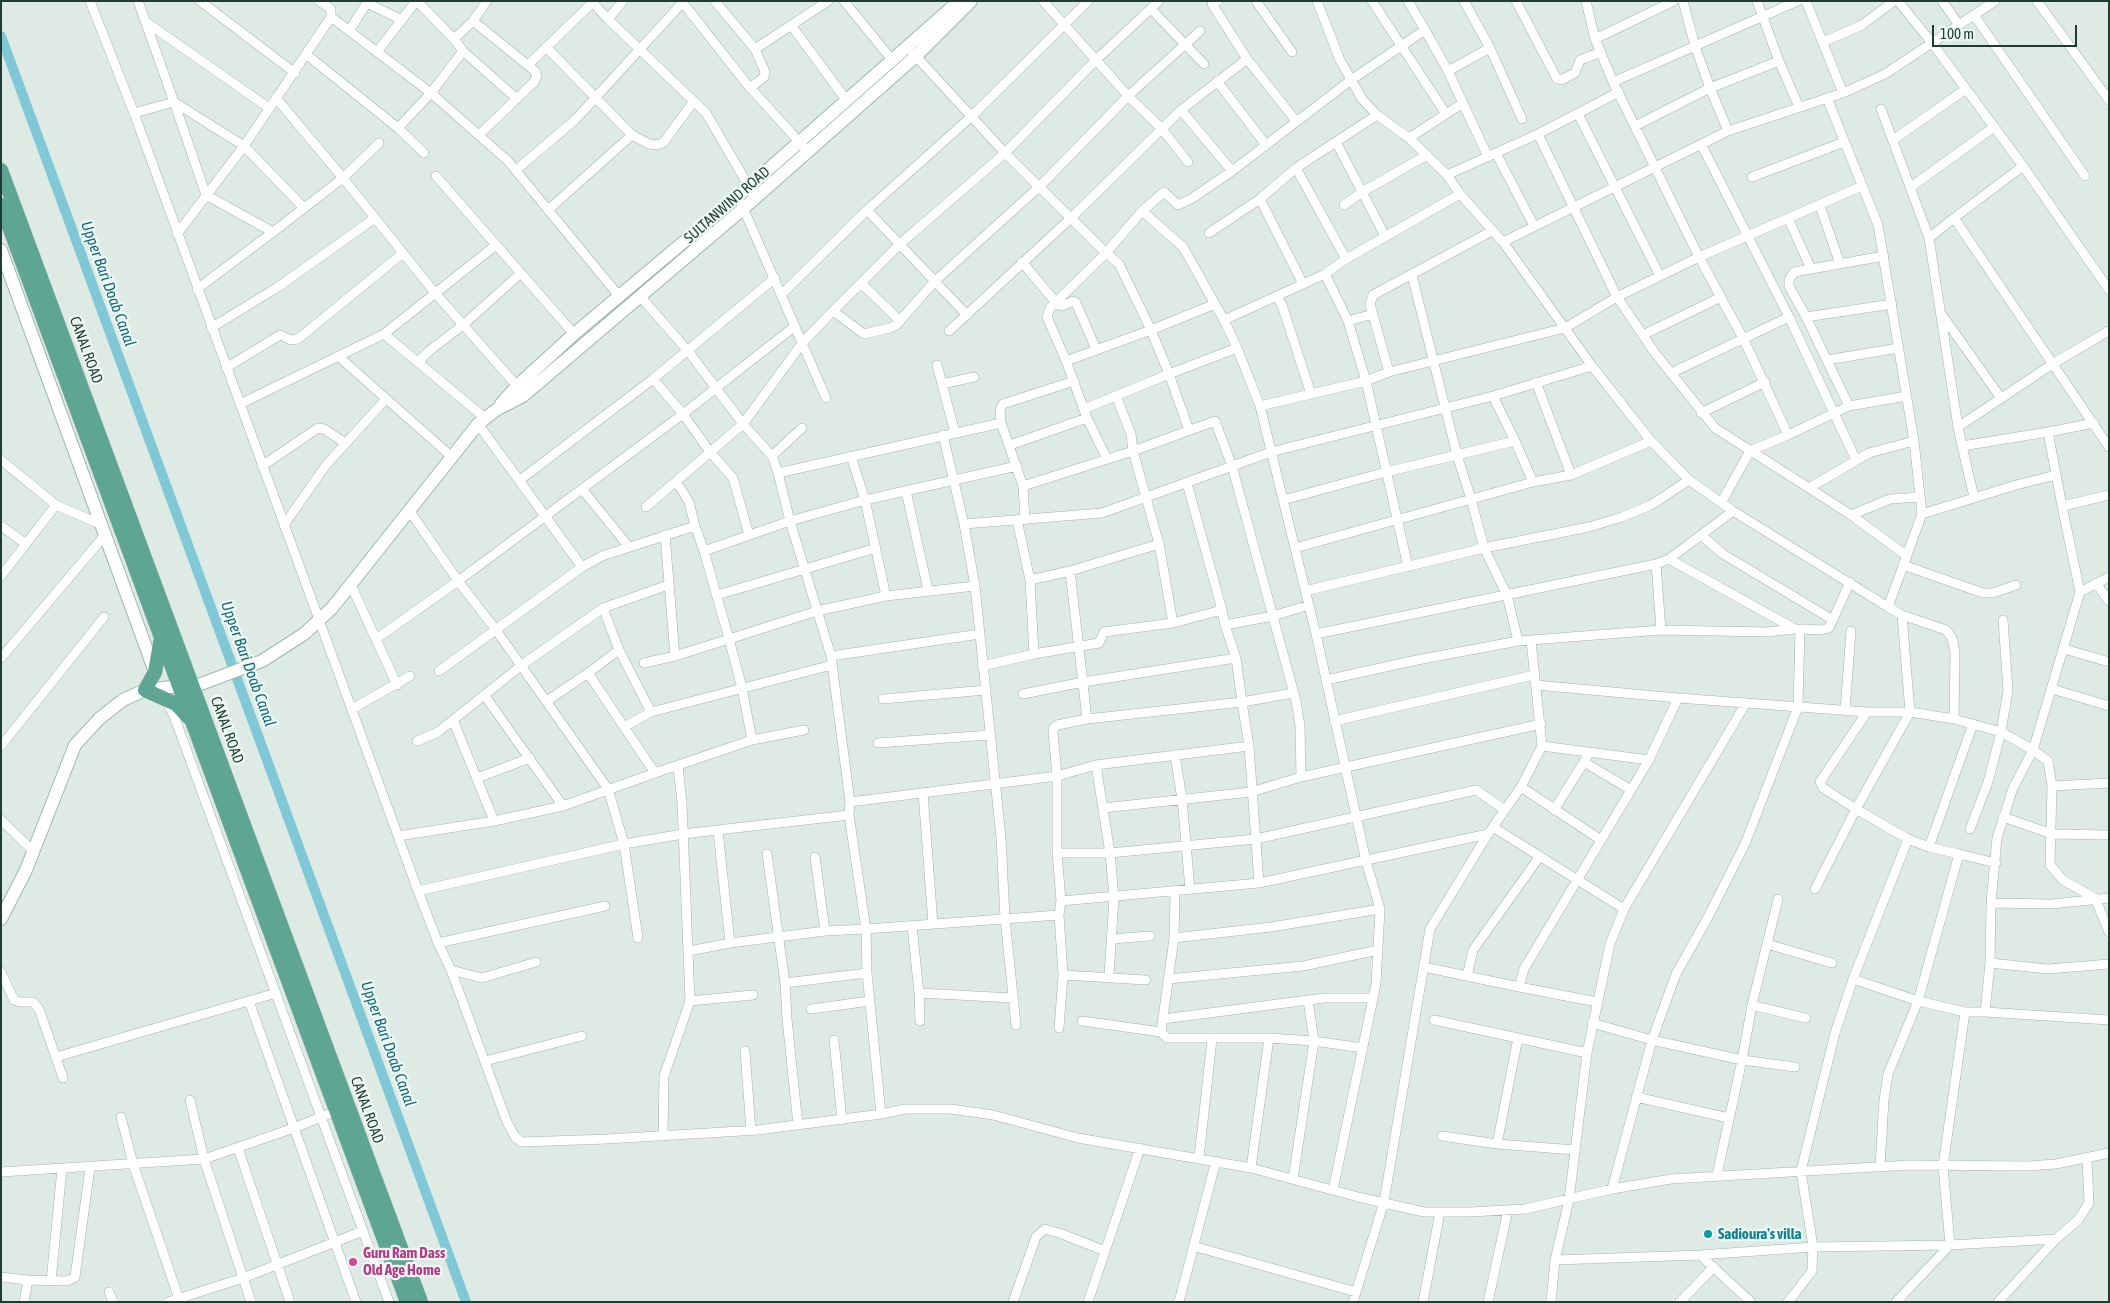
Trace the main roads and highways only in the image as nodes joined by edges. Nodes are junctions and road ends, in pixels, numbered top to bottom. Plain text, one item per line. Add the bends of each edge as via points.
1 (958, 1) edge
2 (970, 1) edge
3 (912, 52) junction
4 (804, 147) junction
5 (1, 170) edge
6 (740, 202) junction
7 (1, 205) edge
8 (1, 250) edge
9 (496, 410) junction
10 (161, 635) junction
11 (155, 672) junction
12 (187, 686) junction
13 (145, 690) junction
14 (193, 723) junction
15 (1, 919) edge
16 (407, 1302) edge
17 (421, 1302) edge

1 - 3 main road, SULTANWIND ROAD
2 - 3 main road
3 - 4 main road
3 - 4 main road, SULTANWIND ROAD via 893,61 847,101
4 - 6 main road, SULTANWIND ROAD
5 - 12 main road, CANAL ROAD
6 - 9 main road, SULTANWIND ROAD via 574,334 517,386
6 - 9 main road via 640,296 523,396
7 - 10 main road, CANAL ROAD
8 - 11 main road
9 - 12 main road via 482,421 320,620 262,662
10 - 11 main road
10 - 12 main road, CANAL ROAD
11 - 13 main road
12 - 13 main road
12 - 14 main road, CANAL ROAD
12 - 17 main road, CANAL ROAD
13 - 14 main road via 176,704
13 - 15 main road via 123,700 100,718 75,745 33,851
14 - 16 main road, CANAL ROAD

